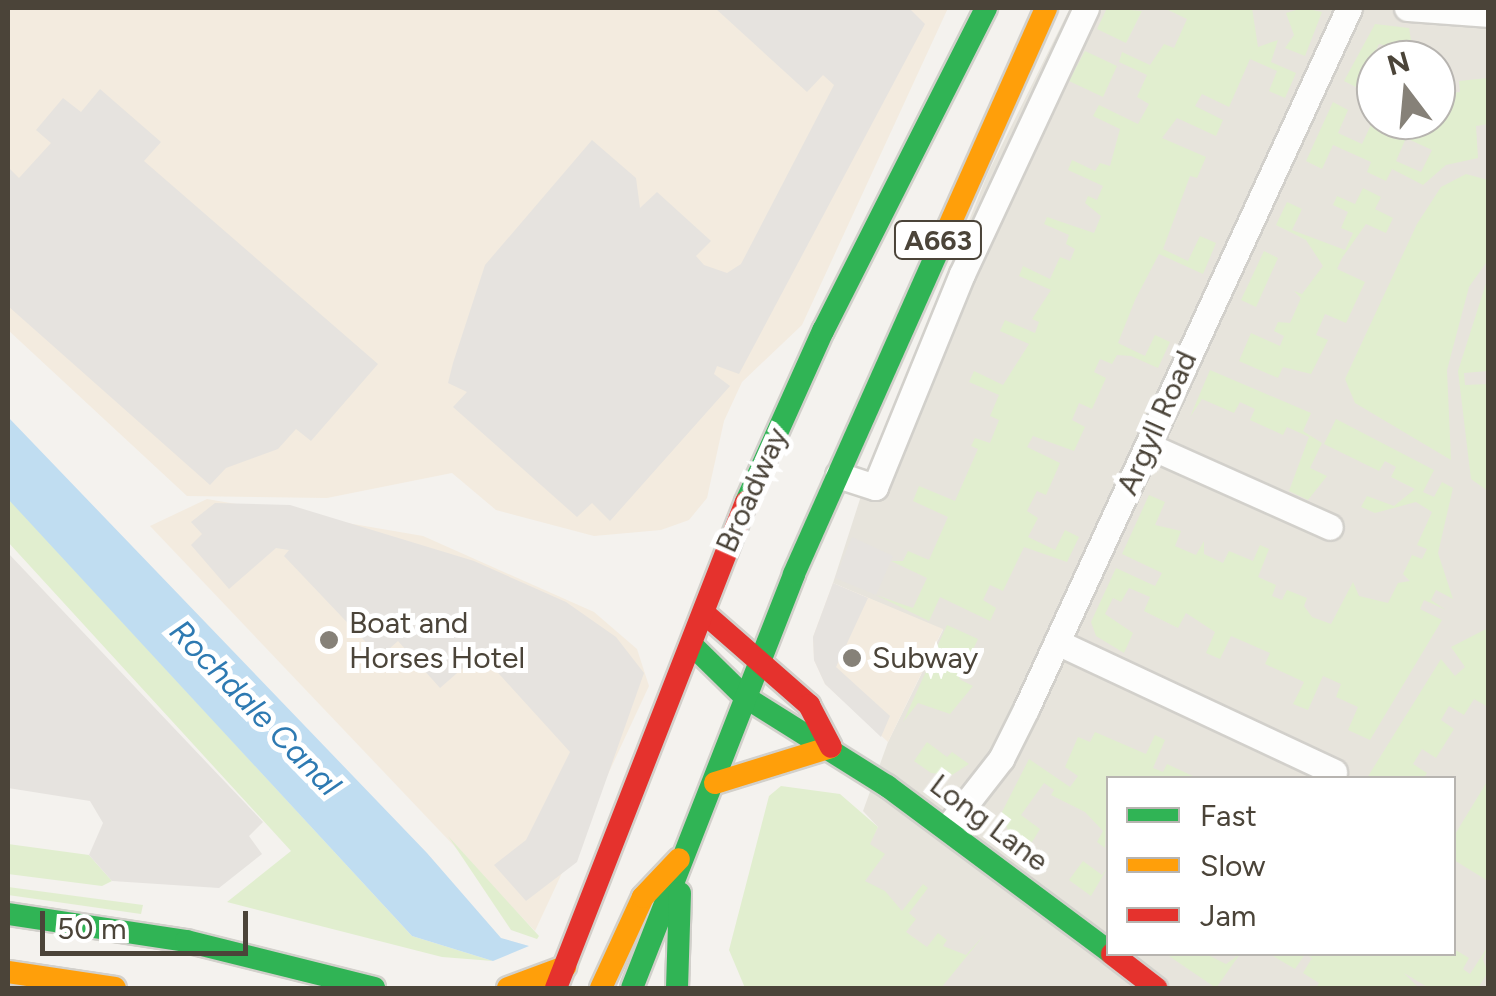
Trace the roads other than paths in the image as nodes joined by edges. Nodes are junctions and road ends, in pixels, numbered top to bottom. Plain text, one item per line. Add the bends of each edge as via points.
1 (986, 8) edge
2 (1046, 8) edge
3 (1086, 8) edge
4 (1350, 8) edge
5 (1407, 8) edge
6 (1488, 14) edge
7 (892, 347) junction
8 (926, 361) junction
9 (1149, 446) junction
10 (838, 475) junction
11 (1330, 528) dead end
12 (704, 613) junction
13 (1057, 642) junction
14 (693, 646) junction
15 (761, 662) junction
16 (744, 697) junction
17 (831, 747) junction
18 (1334, 772) dead end
19 (715, 783) junction
20 (947, 828) junction
21 (682, 856) junction
22 (8, 914) edge
23 (1106, 949) edge
24 (1115, 956) edge
25 (8, 972) edge
26 (560, 978) edge
27 (115, 988) edge
28 (374, 988) edge
29 (508, 988) edge
30 (601, 988) edge
31 (632, 988) edge
32 (677, 988) edge
33 (1156, 988) edge

1 - 12 main road, Broadway / A663 via 823,331 728,542
2 - 7 main road, A663
3 - 8 street
4 - 9 street, Argyll Road
5 - 6 street
7 - 8 street
7 - 10 main road, A663
8 - 10 street via 875,487
9 - 11 street
9 - 13 street, Argyll Road
10 - 15 main road, A663
12 - 14 main road, Broadway / A663
12 - 15 main road, Long Lane
13 - 18 street
13 - 20 street, Argyll Road via 1001,758
14 - 16 main road, Long Lane
14 - 26 main road, Broadway / A663
15 - 16 main road, A663
15 - 17 main road, Long Lane via 818,716
16 - 17 main road, Long Lane
16 - 19 main road, A663
17 - 19 main road
17 - 20 main road, Long Lane
19 - 21 main road, A663
20 - 23 main road, Long Lane
21 - 30 main road via 643,897
21 - 31 main road, A663
21 - 32 main road
22 - 28 main road via 186,942
24 - 33 main road, Long Lane
25 - 27 main road
26 - 29 main road

